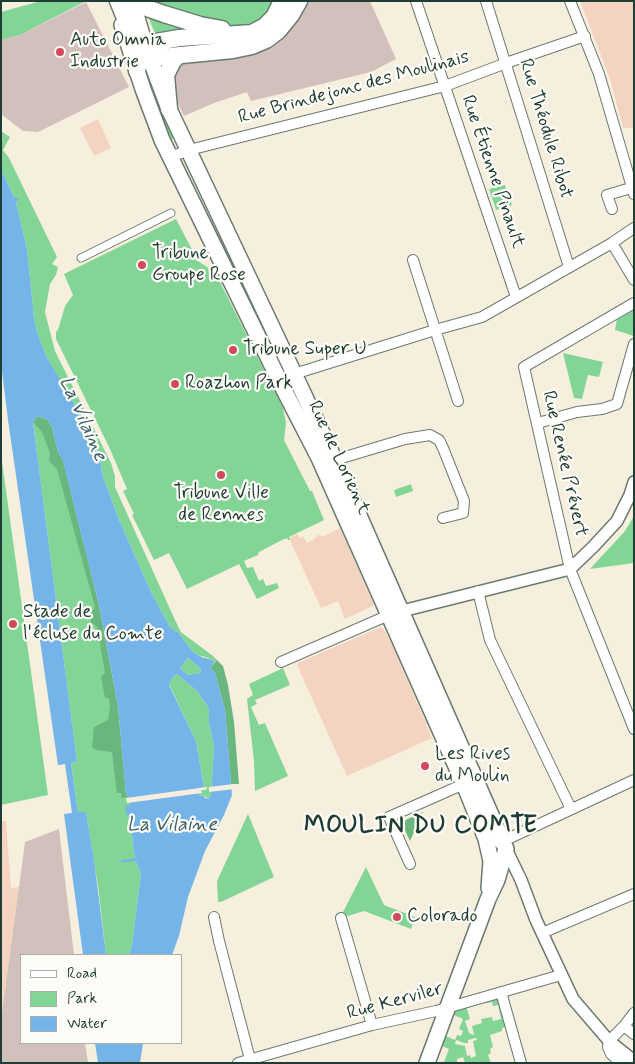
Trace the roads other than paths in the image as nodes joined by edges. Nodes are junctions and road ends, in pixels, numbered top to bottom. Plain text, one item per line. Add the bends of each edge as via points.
1 (114, 1) edge
2 (118, 1) edge
3 (132, 1) edge
4 (136, 1) edge
5 (282, 1) edge
6 (299, 1) edge
7 (416, 1) edge
8 (486, 1) edge
9 (570, 1) edge
10 (256, 30) junction
11 (585, 36) junction
12 (146, 51) junction
13 (179, 55) junction
14 (506, 63) junction
15 (137, 71) junction
16 (445, 86) junction
17 (169, 109) junction
18 (189, 150) junction
19 (170, 157) junction
20 (632, 191) edge
21 (612, 209) dead end
22 (171, 214) dead end
23 (634, 228) edge
24 (612, 243) junction
25 (81, 258) dead end
26 (413, 260) dead end
27 (570, 267) junction
28 (634, 280) edge
29 (516, 296) junction
30 (634, 303) edge
31 (435, 330) junction
32 (634, 344) edge
33 (631, 368) edge
34 (294, 374) junction
35 (458, 401) dead end
36 (538, 423) junction
37 (335, 460) junction
38 (634, 482) edge
39 (443, 518) dead end
40 (570, 569) junction
41 (478, 592) junction
42 (395, 613) junction
43 (281, 662) dead end
44 (634, 729) edge
45 (634, 780) edge
46 (464, 784) junction
47 (571, 809) junction
48 (503, 848) junction
49 (410, 864) dead end
50 (634, 894) edge
51 (488, 899) junction
52 (214, 917) dead end
53 (341, 918) dead end
54 (542, 933) junction
55 (560, 975) junction
56 (501, 992) junction
57 (448, 1007) junction
58 (634, 1013) edge
59 (372, 1026) junction
60 (624, 1026) junction
61 (634, 1034) edge
62 (608, 1041) junction
63 (250, 1061) edge
64 (634, 1061) edge
65 (238, 1063) edge
66 (427, 1063) edge
67 (521, 1063) edge
68 (621, 1063) edge

1 - 15 main road, Rue de Lorient
2 - 12 highway via 131,34
3 - 12 main road, Rue de Lorient
4 - 10 highway via 150,9 200,25
5 - 10 highway via 274,17
6 - 13 highway via 285,24 259,43 232,50
7 - 16 street, Rue Étienne Pinault
8 - 14 street, Rue Théodule Ribot
9 - 11 street
10 - 12 highway via 239,35 159,40
11 - 14 street, Rue Brindejonc des Moulinais
11 - 20 street
12 - 13 highway
12 - 15 highway
12 - 17 main road, Rue de Lorient
13 - 17 highway via 166,75
14 - 16 street, Rue Brindejonc des Moulinais
14 - 27 street, Rue Théodule Ribot
15 - 19 main road, Rue de Lorient
16 - 18 street, Rue Brindejonc des Moulinais
16 - 29 street, Rue Étienne Pinault
17 - 18 main road, Rue de Lorient
18 - 19 street
18 - 34 main road, Rue de Lorient
19 - 42 main road, Rue de Lorient
20 - 21 street via 607,195
22 - 25 street
23 - 24 street
24 - 27 street
24 - 28 street
26 - 31 street
27 - 29 street
29 - 31 street via 482,317
30 - 36 street, Rue Renée Prévert via 524,367
31 - 34 street
31 - 35 street
32 - 33 street
33 - 36 street via 618,404
34 - 37 main road, Rue de Lorient
36 - 40 street, Rue Renée Prévert
37 - 39 street via 430,435 443,448 464,501 463,513
37 - 42 main road, Rue de Lorient
38 - 40 street via 617,521
40 - 41 street
40 - 44 street, Rue Renée Prévert
41 - 42 street
41 - 47 street via 492,646
42 - 43 street
42 - 46 main road, Rue de Lorient
42 - 48 main road, Rue de Lorient
45 - 47 street
46 - 48 main road, Rue de Lorient
46 - 49 street via 389,817
46 - 51 main road, Rue de Lorient via 486,839 491,861
47 - 48 street
48 - 51 main road via 497,880
48 - 54 street via 514,879 526,894
50 - 54 street
51 - 57 main road
52 - 63 street
53 - 59 street
54 - 55 street
55 - 56 street, Rue Kerviler
55 - 62 street via 573,999
56 - 57 street, Rue Kerviler
56 - 67 street
57 - 59 street, Rue Kerviler
57 - 66 main road
58 - 60 street
59 - 63 street, Rue Kerviler
60 - 61 street
60 - 62 street
62 - 64 street
62 - 68 street via 611,1054
63 - 65 street, Rue Kerviler

